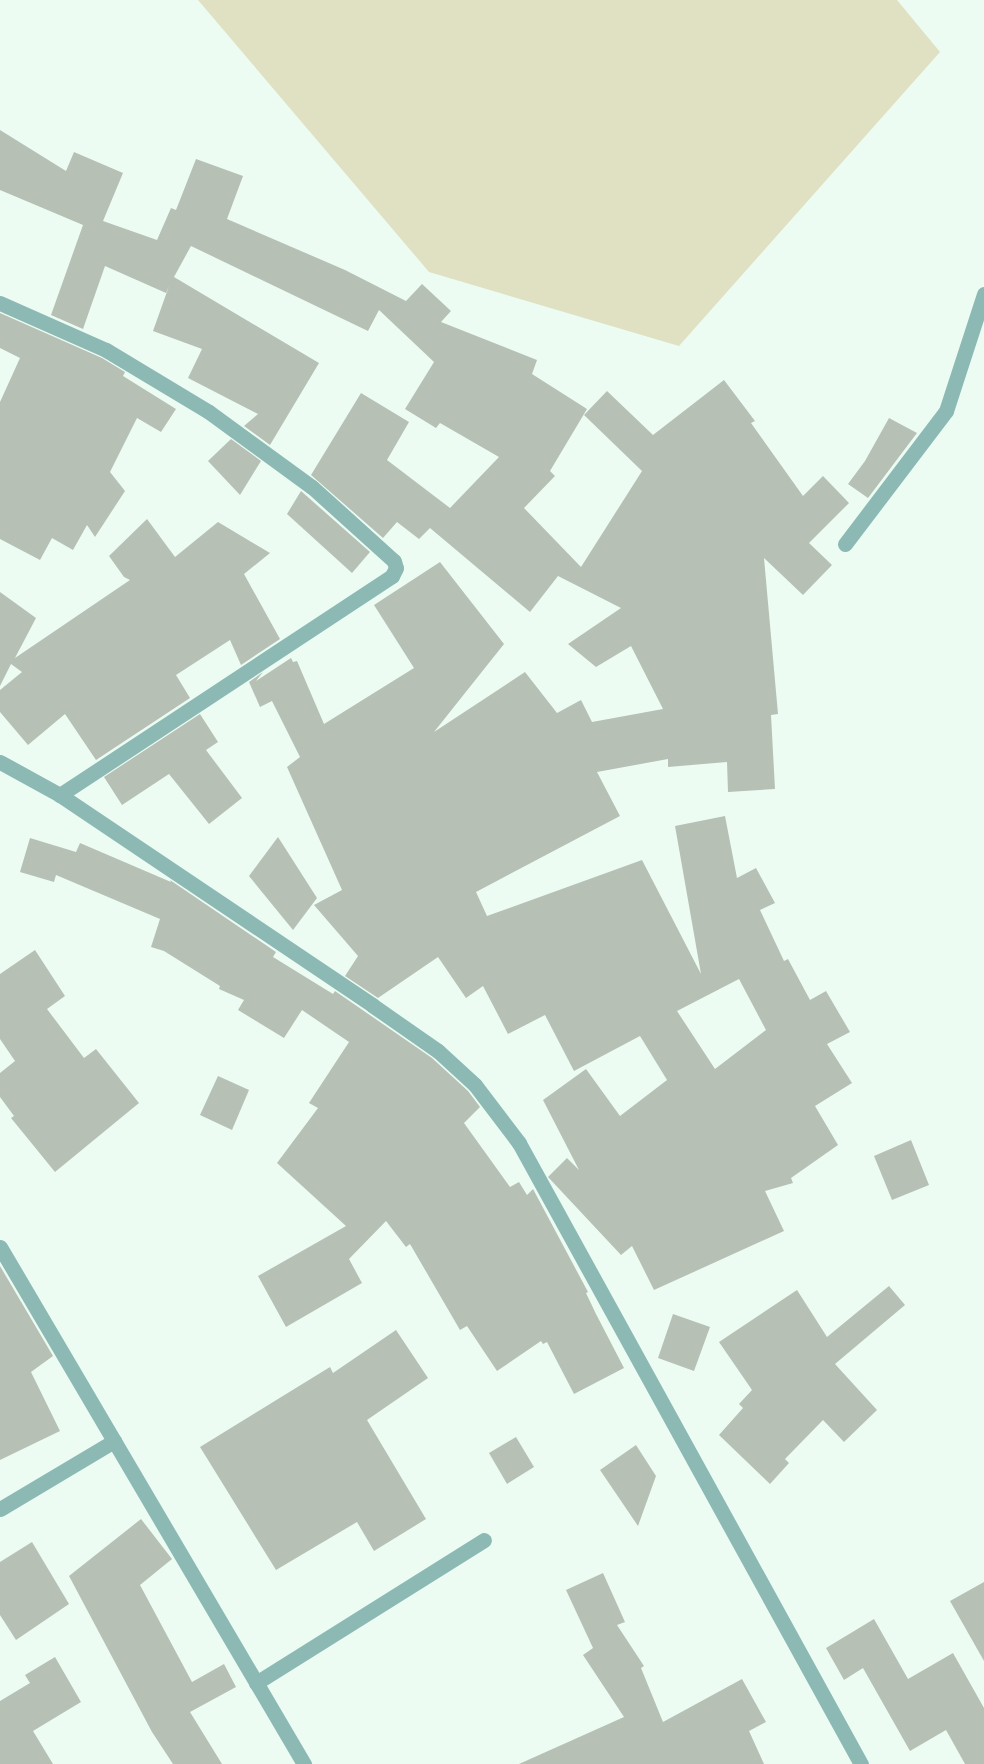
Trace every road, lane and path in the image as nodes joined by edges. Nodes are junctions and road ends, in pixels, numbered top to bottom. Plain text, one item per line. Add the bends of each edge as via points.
1 (984, 294) edge
2 (0, 303) edge
3 (845, 544) dead end
4 (0, 762) edge
5 (60, 795) junction
6 (0, 1247) edge
7 (114, 1440) junction
8 (0, 1509) edge
9 (484, 1540) dead end
10 (256, 1682) junction
11 (304, 1764) edge
12 (861, 1764) edge

1 - 3 street via 946,410
2 - 5 street via 106,350 209,412 312,487 394,561 396,568 392,576
4 - 5 street
5 - 12 street via 431,1046 476,1085 519,1144
6 - 7 street
7 - 8 street
7 - 10 street
9 - 10 street
10 - 11 street

